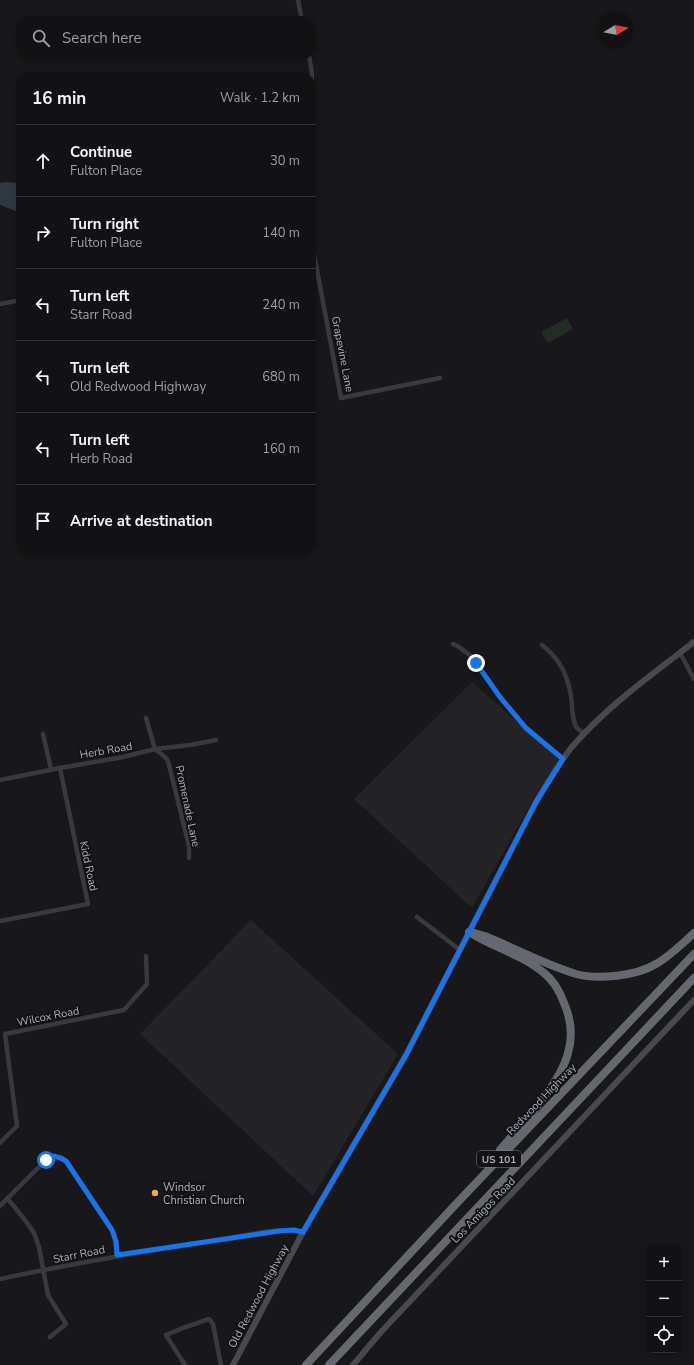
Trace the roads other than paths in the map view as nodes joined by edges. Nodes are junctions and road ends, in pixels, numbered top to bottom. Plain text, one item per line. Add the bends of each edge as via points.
1 (298, 0) edge
2 (301, 16) edge
3 (309, 60) edge
4 (312, 72) edge
5 (316, 265) edge
6 (16, 301) edge
7 (0, 304) edge
8 (440, 378) dead end
9 (694, 642) edge
10 (453, 644) dead end
11 (542, 645) dead end
12 (680, 653) junction
13 (694, 679) edge
14 (146, 718) dead end
15 (585, 733) junction
16 (43, 734) dead end
17 (216, 740) dead end
18 (155, 749) junction
19 (563, 759) junction
20 (60, 768) junction
21 (51, 769) junction
22 (0, 780) edge
23 (189, 858) dead end
24 (417, 917) dead end
25 (0, 921) edge
26 (469, 932) junction
27 (694, 933) edge
28 (460, 950) junction
29 (694, 954) edge
30 (146, 956) dead end
31 (694, 978) edge
32 (694, 1000) edge
33 (0, 1143) edge
34 (8, 1199) junction
35 (457, 1203) junction
36 (0, 1206) edge
37 (303, 1232) junction
38 (117, 1255) junction
39 (42, 1270) junction
40 (0, 1279) edge
41 (50, 1337) dead end
42 (185, 1365) edge
43 (222, 1365) edge
44 (233, 1365) edge
45 (306, 1365) edge
46 (329, 1365) edge
47 (353, 1365) edge

1 - 2 street
3 - 4 street
5 - 8 street, Grapevine Lane via 341,398
6 - 7 street
9 - 12 main road, Old Redwood Highway
10 - 19 street via 471,656 526,728
11 - 15 street via 560,664 571,693 576,727
12 - 13 street
12 - 15 main road, Old Redwood Highway via 624,696
14 - 18 street, Promenade Lane
15 - 19 main road, Old Redwood Highway
16 - 21 street
17 - 18 street, Herb Road
18 - 20 street, Herb Road
18 - 23 street, Promenade Lane via 168,761 189,846
19 - 26 main road, Old Redwood Highway via 536,802
20 - 21 street, Herb Road
20 - 25 street, Kidd Road via 88,904
21 - 22 street, Herb Road
24 - 28 street
26 - 27 highway via 485,936 577,974 605,976 630,973 658,964
26 - 28 main road, Old Redwood Highway
26 - 35 highway via 482,941 530,962 545,973 561,994 571,1030 568,1054 554,1083
28 - 37 main road, Old Redwood Highway via 406,1055
29 - 35 highway, Redwood Highway / US 101
30 - 33 street, Wilcox Road via 147,984 124,1010 5,1034 16,1126
31 - 46 highway, US 101
32 - 47 main road, Los Amigos Road via 381,1332
34 - 36 street
34 - 38 street via 46,1160 54,1156 66,1161 112,1230
34 - 39 street via 34,1233
35 - 45 highway, Redwood Highway / US 101
37 - 38 street, Starr Road via 279,1231
37 - 44 main road, Old Redwood Highway
38 - 39 street, Starr Road
39 - 40 street, Starr Road
39 - 41 street via 48,1295 66,1324
42 - 43 street via 166,1335 209,1319 213,1324

